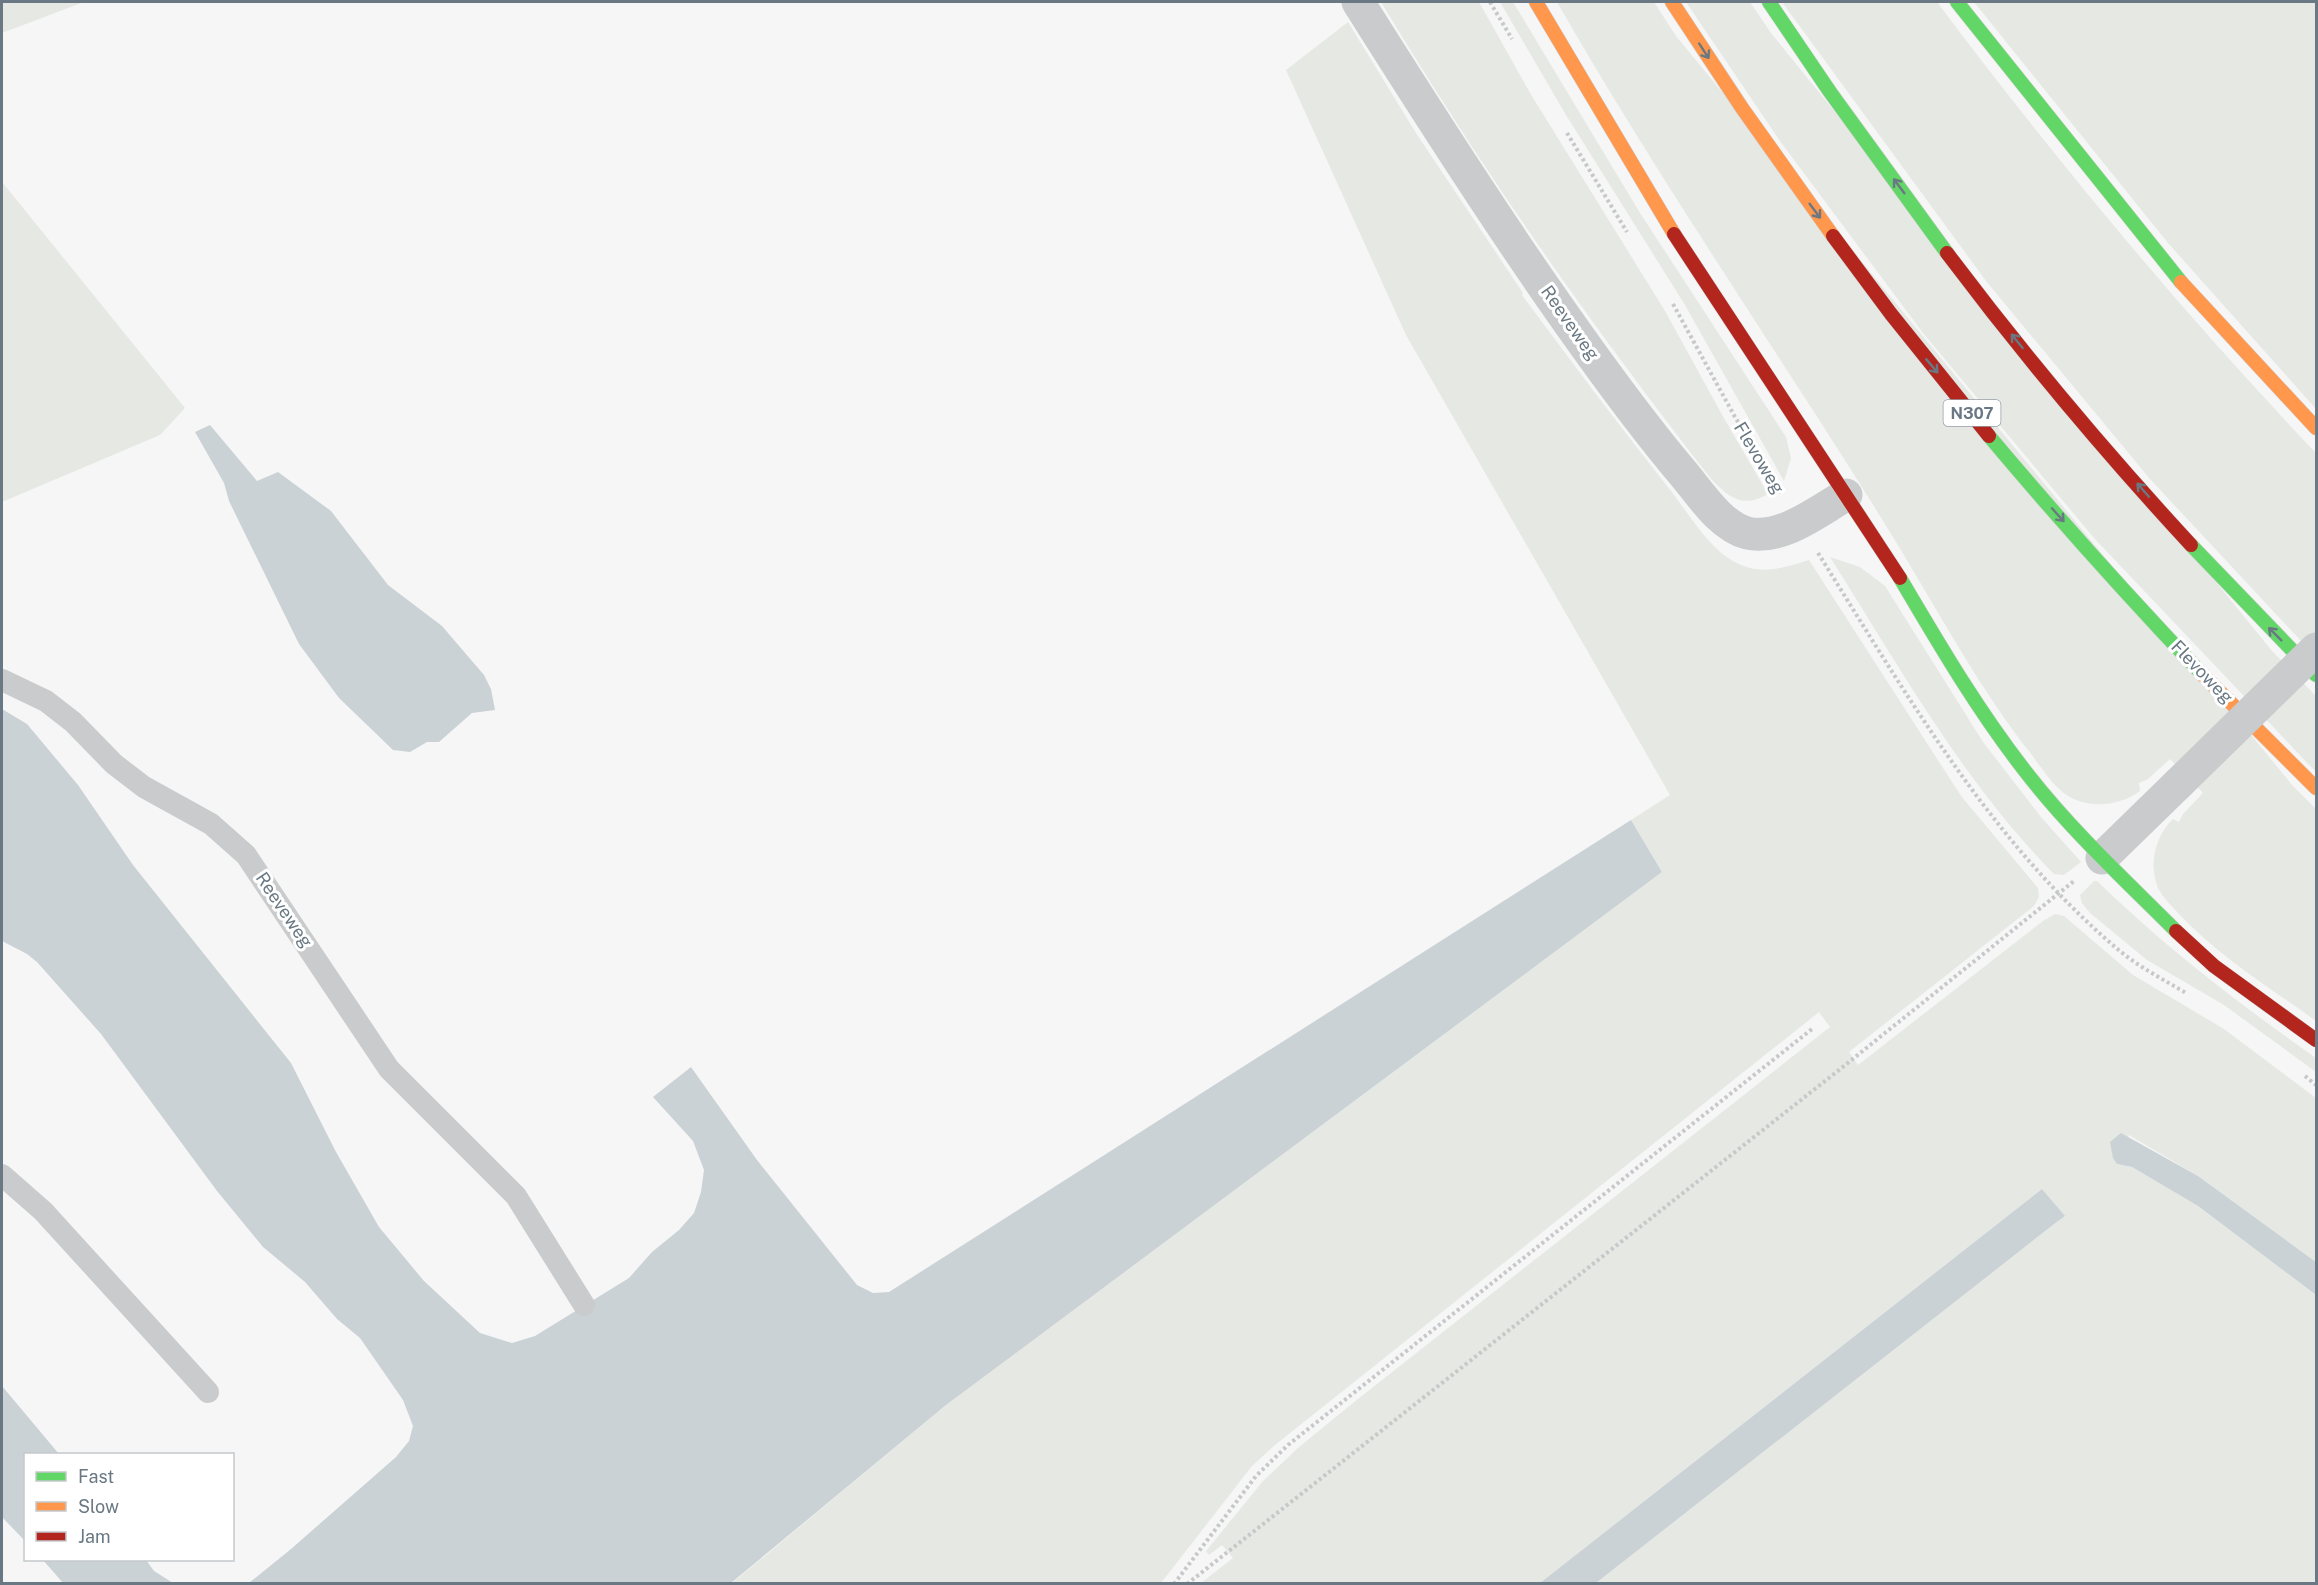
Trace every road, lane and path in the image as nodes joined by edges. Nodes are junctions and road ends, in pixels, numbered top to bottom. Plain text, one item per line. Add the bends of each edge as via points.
1 (1358, 2) edge
2 (1490, 2) edge
3 (1536, 2) edge
4 (1672, 2) edge
5 (1769, 2) edge
6 (1957, 2) edge
7 (1514, 42) dead end
8 (1562, 123) dead end
9 (1633, 241) dead end
10 (1669, 298) dead end
11 (2316, 428) edge
12 (1846, 495) junction
13 (1798, 522) junction
14 (2316, 649) edge
15 (2316, 675) edge
16 (2, 680) edge
17 (2316, 788) edge
18 (2102, 858) junction
19 (1812, 1029) dead end
20 (2316, 1040) edge
21 (2, 1175) edge
22 (584, 1305) dead end
23 (208, 1392) dead end
24 (1174, 1584) edge
25 (1187, 1584) edge

1 - 13 street, Reeveweg via 1519,251 1670,458 1730,527 1765,534
2 - 7 path
3 - 12 main road via 1688,256
4 -> 17 main road, Flevoweg / N307 via 1761,139 1912,343 2131,597
15 -> 5 main road via 2240,599 2098,441 1984,302
6 - 11 main road via 2181,283
8 - 9 path
10 - 13 path, Flevoweg
12 - 13 street, Reeveweg
12 - 18 main road via 1994,729 2029,776
13 - 25 path, Flevoweg via 1964,780 2059,893
14 - 18 street, Flevoweg, bridge
16 - 22 lane, Reeveweg via 46,701 144,787 211,824 246,855 389,1069 516,1196
18 - 20 main road via 2214,966
19 - 24 path via 1288,1445 1256,1476
21 - 23 lane via 43,1210

